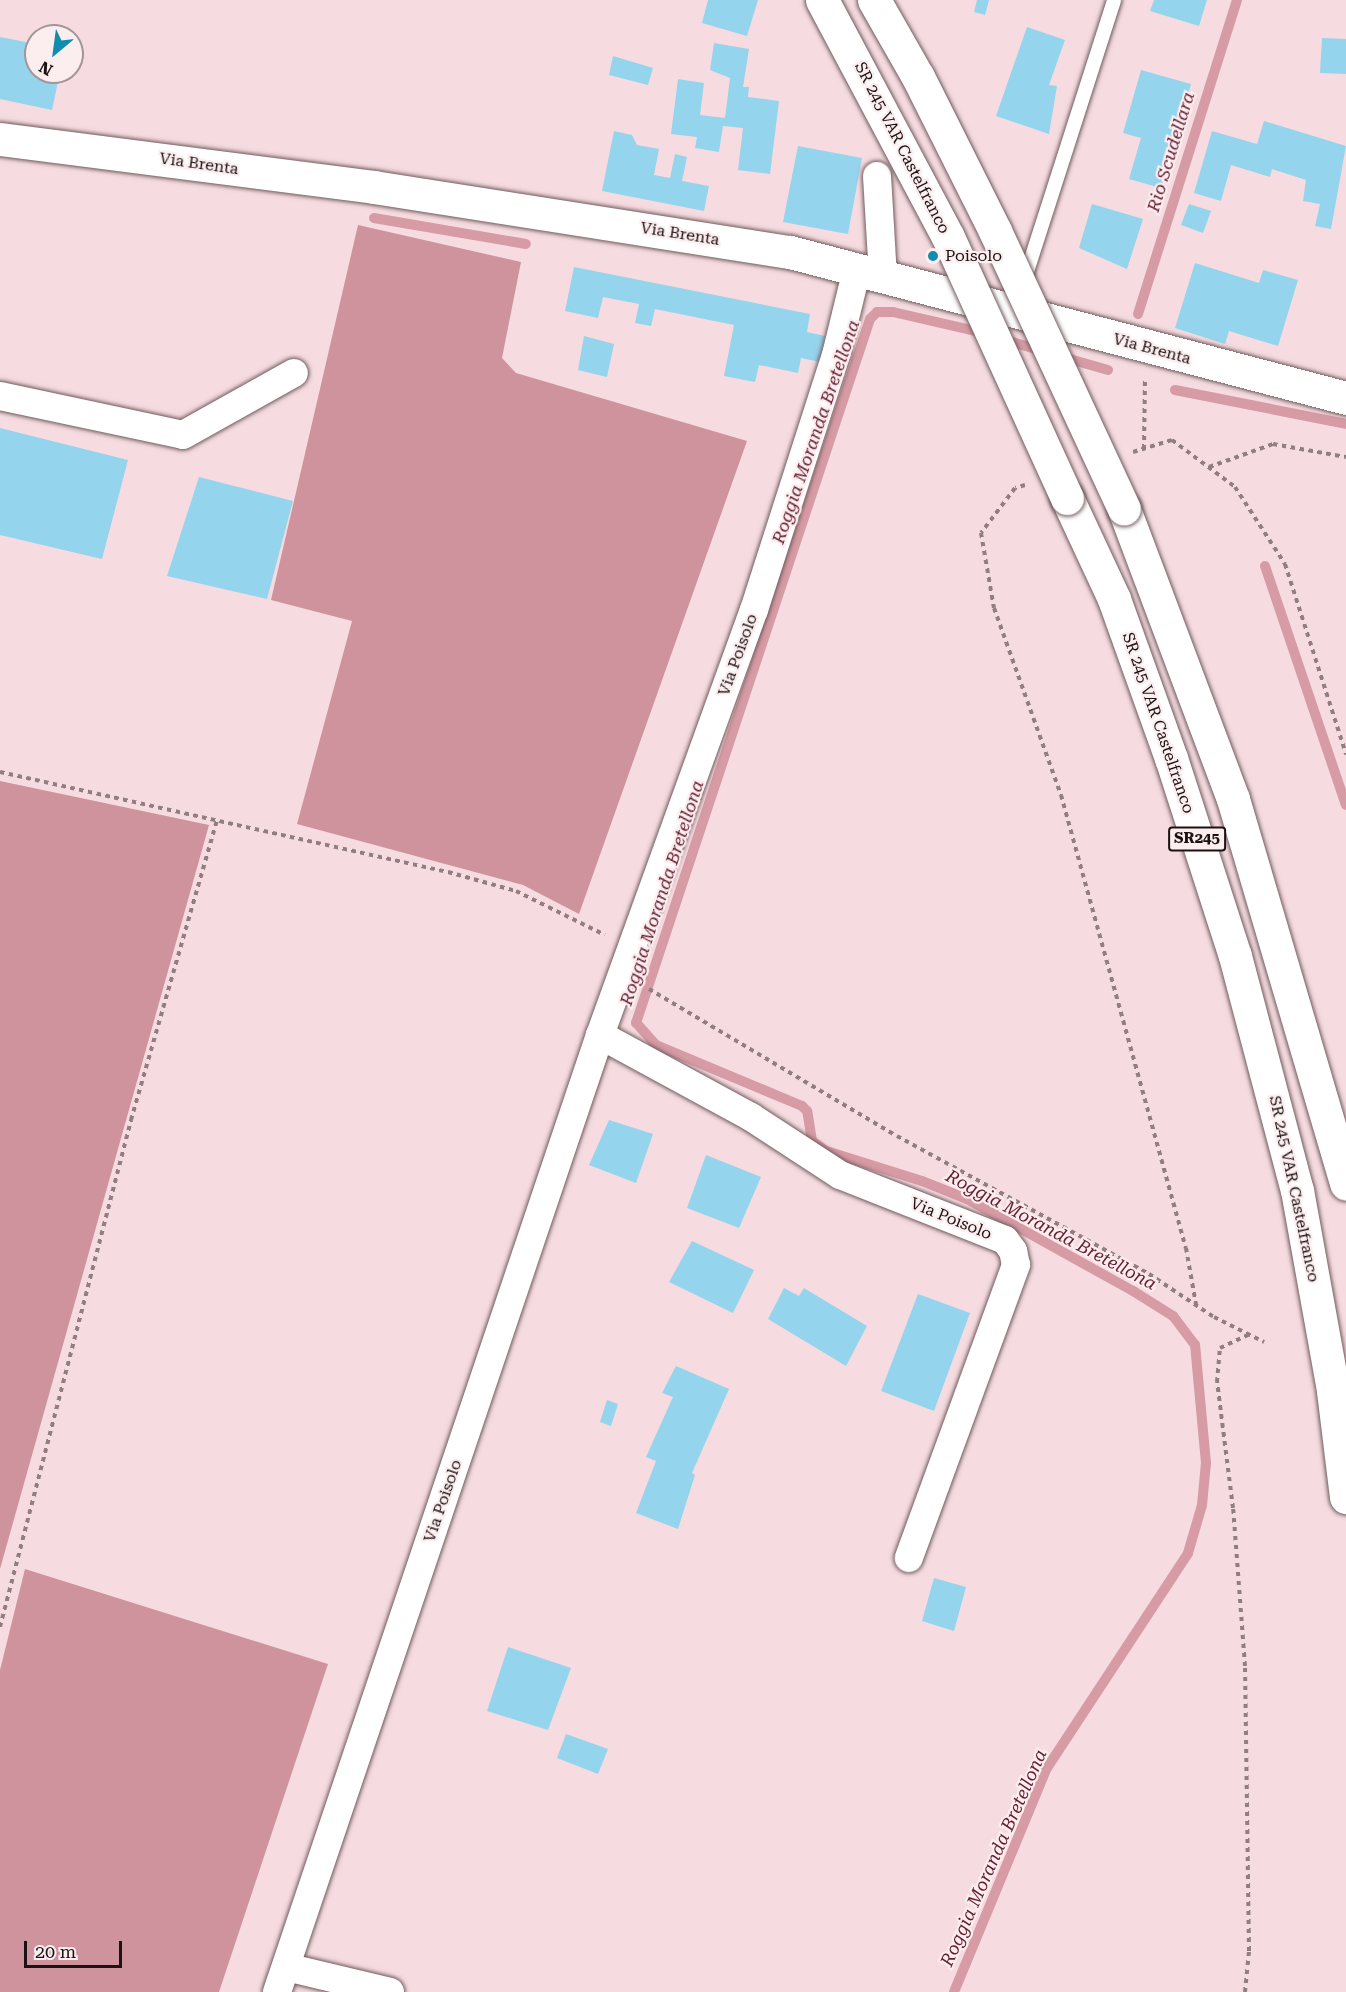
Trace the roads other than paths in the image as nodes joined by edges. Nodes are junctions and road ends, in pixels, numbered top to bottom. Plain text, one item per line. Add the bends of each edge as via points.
1 (822, 0) edge
2 (874, 0) edge
3 (1114, 0) edge
4 (0, 139) edge
5 (877, 176) dead end
6 (870, 272) junction
7 (1016, 310) junction
8 (294, 374) dead end
9 (0, 396) edge
10 (1346, 398) edge
11 (600, 1035) junction
12 (1346, 1184) edge
13 (1346, 1497) edge
14 (909, 1558) dead end
15 (282, 1980) edge
16 (390, 1992) edge

1 - 13 main road, SR 245 VAR Castelfranco / SR245, bridge via 948,237 1114,599 1171,758 1248,1002 1291,1162 1314,1278
2 - 12 main road, SR245, bridge via 918,76 995,231 1124,509 1233,799
3 - 7 lane
4 - 6 main road, Via Brenta via 374,187 790,252
5 - 6 street, Via Poisolo
6 - 7 main road, Via Brenta
6 - 11 street, Via Poisolo via 841,340 754,610
7 - 10 main road, Via Brenta
8 - 9 street via 183,435
11 - 14 street, Via Poisolo via 751,1117 840,1175 1005,1240 1013,1251 1016,1265
11 - 15 street, Via Poisolo
15 - 16 street, Via Poisolo

